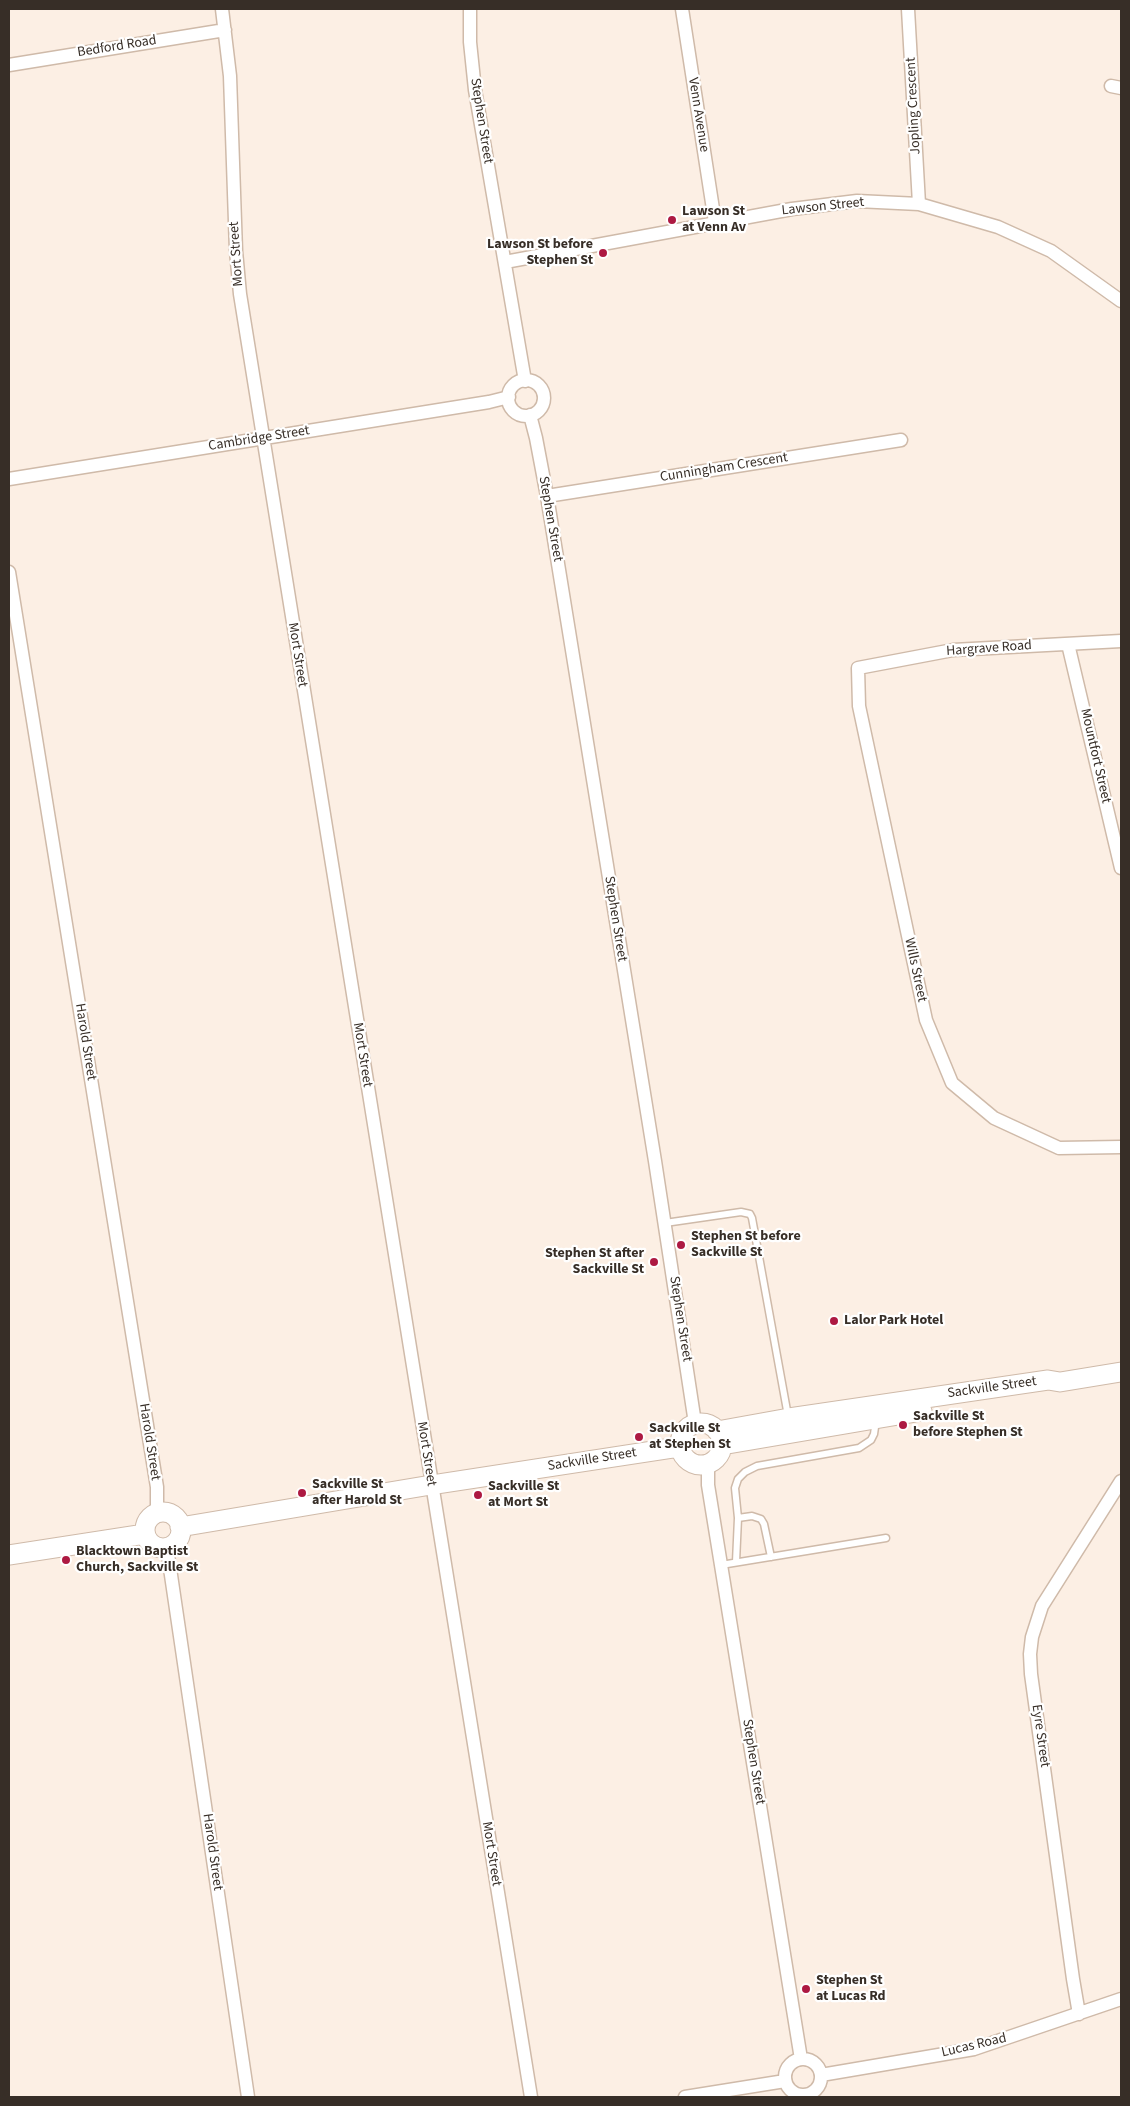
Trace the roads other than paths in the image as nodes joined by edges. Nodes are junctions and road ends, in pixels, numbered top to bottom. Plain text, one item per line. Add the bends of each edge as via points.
1 (222, 9) edge
2 (470, 9) edge
3 (682, 9) edge
4 (908, 9) edge
5 (225, 30) junction
6 (9, 65) edge
7 (919, 204) junction
8 (715, 222) junction
9 (505, 262) junction
10 (1121, 301) edge
11 (525, 380) junction
12 (509, 397) junction
13 (530, 415) junction
14 (262, 438) junction
15 (900, 440) dead end
16 (9, 479) edge
17 (547, 496) junction
18 (9, 572) edge
19 (1121, 641) edge
20 (1068, 644) junction
21 (858, 668) joint
22 (1121, 868) edge
23 (1121, 1147) edge
24 (665, 1223) junction
25 (1121, 1372) edge
26 (1060, 1382) junction
27 (876, 1419) junction
28 (695, 1423) junction
29 (790, 1425) junction
30 (720, 1438) junction
31 (679, 1447) junction
32 (708, 1465) junction
33 (1121, 1481) edge
34 (431, 1484) junction
35 (157, 1513) junction
36 (738, 1518) junction
37 (180, 1527) junction
38 (145, 1534) junction
39 (886, 1538) dead end
40 (167, 1548) junction
41 (9, 1555) edge
42 (771, 1557) junction
43 (736, 1562) junction
44 (721, 1565) junction
45 (1121, 1999) edge
46 (1079, 2014) junction
47 (801, 2059) junction
48 (821, 2074) junction
49 (785, 2081) junction
50 (804, 2096) edge
51 (248, 2097) edge
52 (531, 2097) edge
53 (685, 2097) edge

1 - 5 street, Mort Street
2 - 9 street, Stephen Street via 475,90
3 - 8 street, Venn Avenue
4 - 7 street, Jopling Crescent
5 - 6 street, Bedford Road
5 - 14 street, Mort Street via 230,76 236,251
7 - 8 street, Lawson Street via 857,202
7 - 10 street, Lawson Street via 998,227 1051,251
8 - 9 street, Lawson Street
9 - 11 street, Stephen Street
11 - 12 street via 514,385
11 - 13 street via 538,385 544,394 539,410
12 - 13 street via 515,411 524,416
12 - 14 street, Cambridge Street
13 - 17 street, Stephen Street
14 - 16 street, Cambridge Street
14 - 34 street, Mort Street
15 - 17 street, Cunningham Crescent
17 - 24 street, Stephen Street
18 - 35 street, Harold Street via 155,1477
19 - 20 street, Hargrave Road
20 - 21 street, Hargrave Road via 953,650
20 - 22 street, Mountfort Street
21 - 23 street, Wills Street via 859,706 926,1020 952,1083 994,1118 1059,1148
24 - 28 street, Stephen Street
24 - 29 lane via 741,1212 750,1214
25 - 26 street, Sackville Street
26 - 27 street, Sackville Street via 1049,1389
26 - 29 street, Sackville Street via 1048,1380
27 - 29 street, Sackville Street
27 - 36 lane via 871,1440 859,1448 757,1466 746,1472 738,1479 735,1488
28 - 30 street via 707,1424
28 - 31 street via 685,1430
29 - 30 street, Sackville Street
30 - 32 street via 718,1457
31 - 32 street via 689,1462
31 - 34 street, Sackville Street
32 - 44 street, Stephen Street via 708,1485
33 - 46 street, Eyre Street via 1042,1606 1030,1654
34 - 37 street, Sackville Street
34 - 52 street, Mort Street
35 - 37 street via 172,1515
35 - 38 street via 146,1524
36 - 42 lane via 752,1516 761,1520
36 - 43 lane
37 - 40 street via 179,1538
38 - 40 street via 151,1544
38 - 41 street
39 - 42 lane
40 - 51 street, Harold Street
42 - 43 lane
43 - 44 lane
44 - 47 street, Stephen Street
45 - 46 street, Lucas Road
46 - 48 street, Lucas Road via 974,2049
47 - 48 street via 812,2061
47 - 49 street via 790,2064 784,2075
48 - 50 street via 815,2091
49 - 50 street via 794,2093
49 - 53 street

